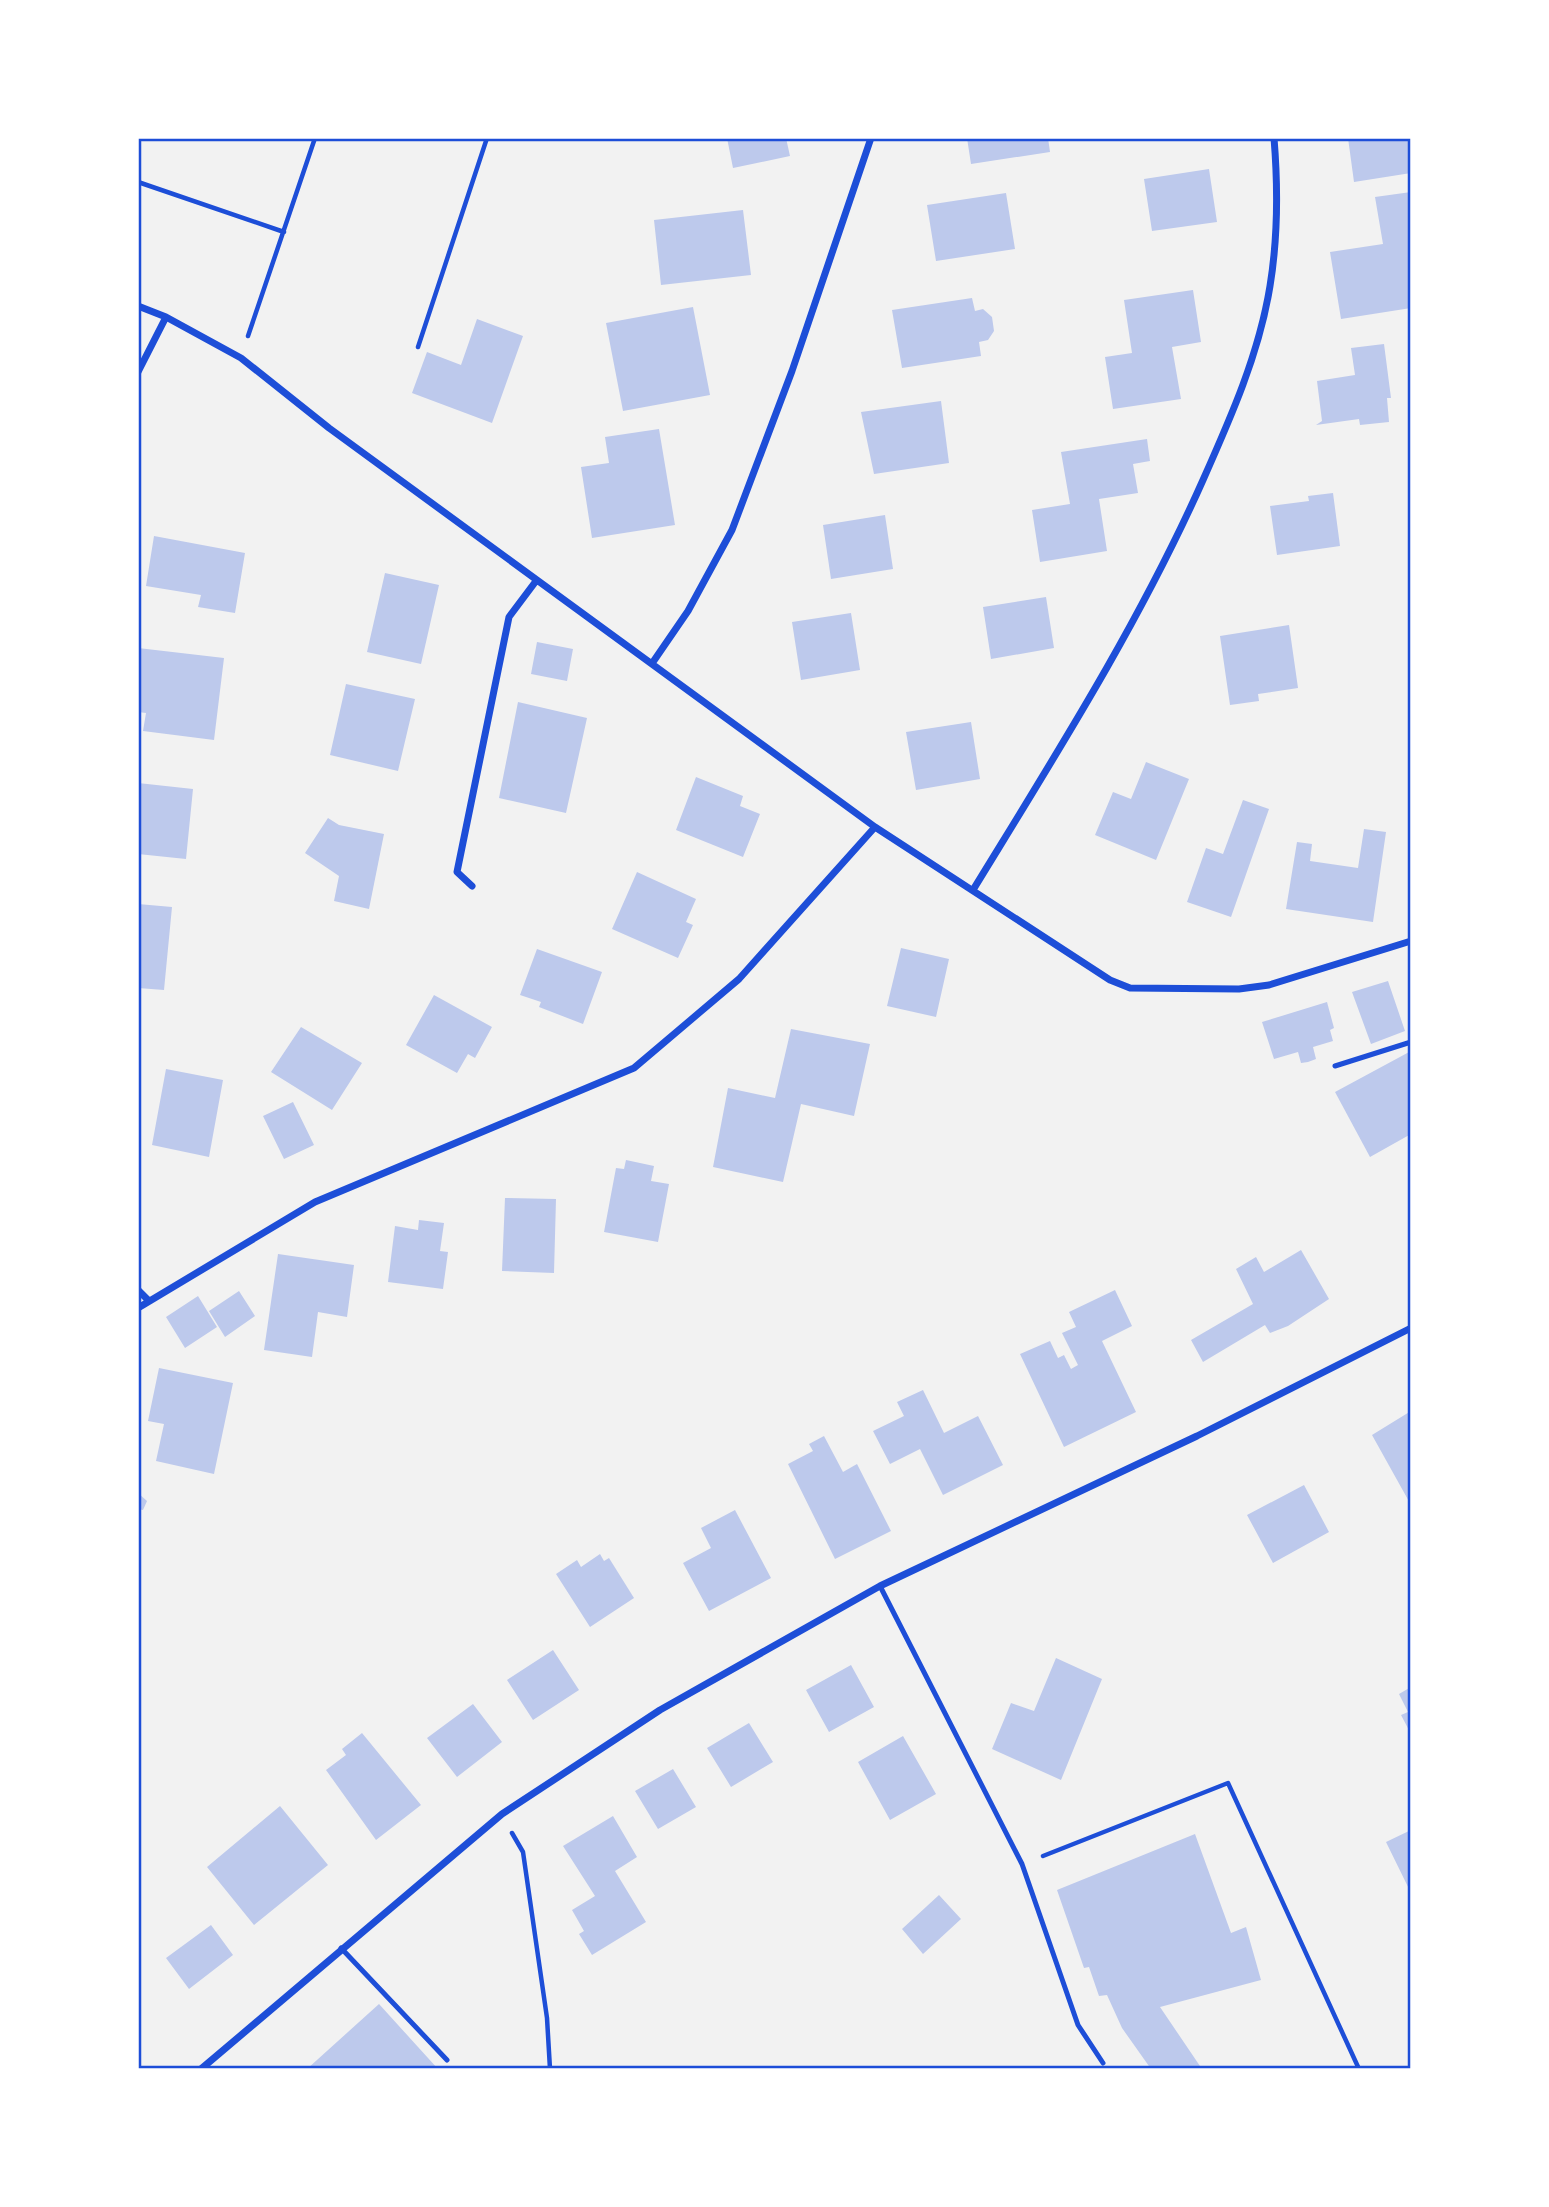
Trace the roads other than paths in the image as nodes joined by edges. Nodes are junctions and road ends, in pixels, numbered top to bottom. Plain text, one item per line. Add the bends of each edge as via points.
1 (871, 138) edge
2 (1274, 138) edge
3 (138, 306) edge
4 (166, 317) junction
5 (138, 372) edge
6 (536, 581) junction
7 (653, 662) junction
8 (876, 827) junction
9 (472, 886) dead end
10 (974, 890) junction
11 (1411, 941) edge
12 (1411, 1042) edge
13 (1335, 1066) dead end
14 (138, 1290) edge
15 (148, 1300) junction
16 (138, 1308) edge
17 (1411, 1328) edge
18 (880, 1586) junction
19 (341, 1948) junction
20 (447, 2060) dead end
21 (1103, 2063) dead end
22 (201, 2069) edge

1 - 7 street via 732,530 688,611
2 - 10 street via 1278,211 1270,287 1246,380 1191,507 1127,635
3 - 4 street
4 - 5 street
4 - 6 street via 241,358
6 - 7 street
6 - 9 street via 509,617 457,872
7 - 8 street
8 - 10 street
8 - 15 street via 739,979 634,1068 315,1202
10 - 11 street via 1110,980 1130,988 1269,985
12 - 13 lane
14 - 15 street
15 - 16 street
17 - 18 street via 1197,1436
18 - 19 street via 660,1710 502,1814
18 - 21 lane via 1022,1864 1078,2025
19 - 20 lane
19 - 22 street

